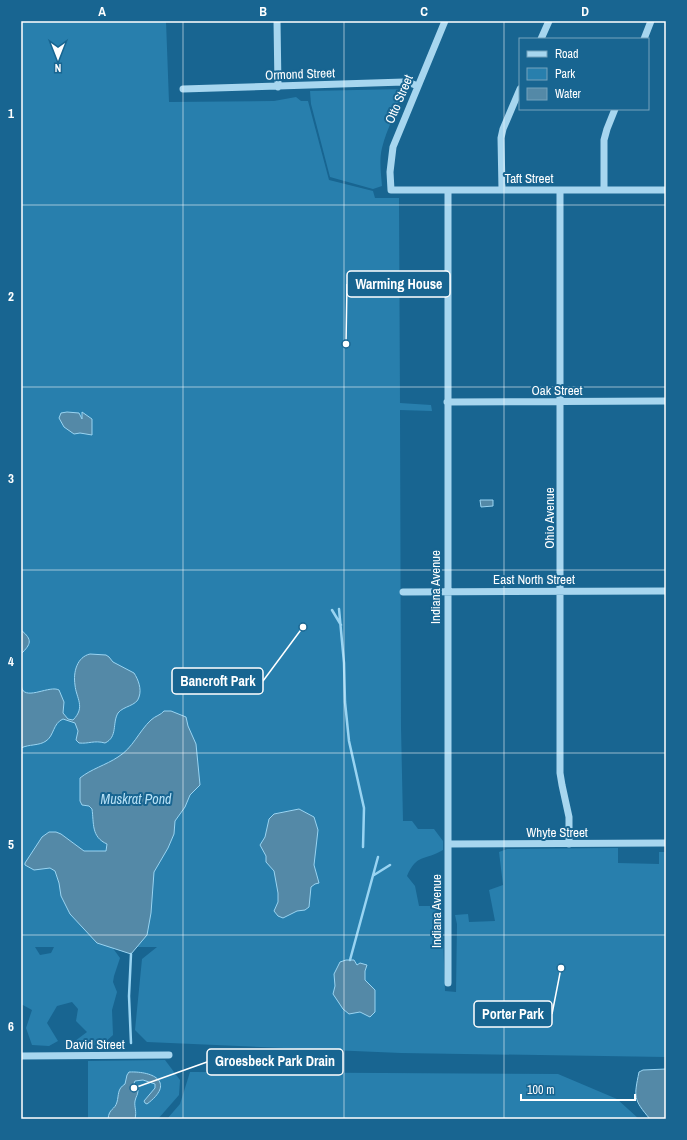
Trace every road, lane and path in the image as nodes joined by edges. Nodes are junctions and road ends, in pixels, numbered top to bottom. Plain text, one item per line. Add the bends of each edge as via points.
1 (278, 21) edge
2 (445, 21) edge
3 (549, 21) edge
4 (651, 21) edge
5 (541, 38) edge
6 (644, 38) edge
7 (418, 86) junction
8 (278, 87) junction
9 (183, 89) dead end
10 (519, 91) edge
11 (615, 110) edge
12 (392, 190) joint
13 (502, 190) junction
14 (560, 190) junction
15 (604, 190) junction
16 (666, 190) edge
17 (448, 191) junction
18 (447, 402) junction
19 (560, 402) junction
20 (666, 402) edge
21 (561, 591) junction
22 (666, 591) edge
23 (403, 592) dead end
24 (447, 592) junction
25 (666, 843) edge
26 (448, 844) junction
27 (569, 844) junction
28 (448, 983) dead end
29 (169, 1055) dead end
30 (21, 1056) edge

1 - 8 street
2 - 7 street, Otto Street
3 - 5 street
4 - 6 street
7 - 8 street, Ormond Street via 404,82
7 - 12 street, Otto Street via 392,147
8 - 9 street, Ormond Street
10 - 13 street via 501,138
11 - 15 street via 604,140
12 - 17 street, Taft Street
13 - 14 street, Taft Street
13 - 17 street, Taft Street
14 - 15 street, Taft Street
14 - 19 street, Ohio Avenue
15 - 16 street, Taft Street
17 - 18 street, Indiana Avenue
18 - 19 street, Oak Street
18 - 24 street, Indiana Avenue
19 - 20 street, Oak Street
19 - 21 street, Ohio Avenue
21 - 22 street, East North Street
21 - 24 street, East North Street
21 - 27 street, Ohio Avenue via 560,773 569,817
23 - 24 street, East North Street
24 - 26 street, Indiana Avenue
25 - 27 street, Whyte Street
26 - 27 street, Whyte Street
26 - 28 street, Indiana Avenue
29 - 30 street, David Street

